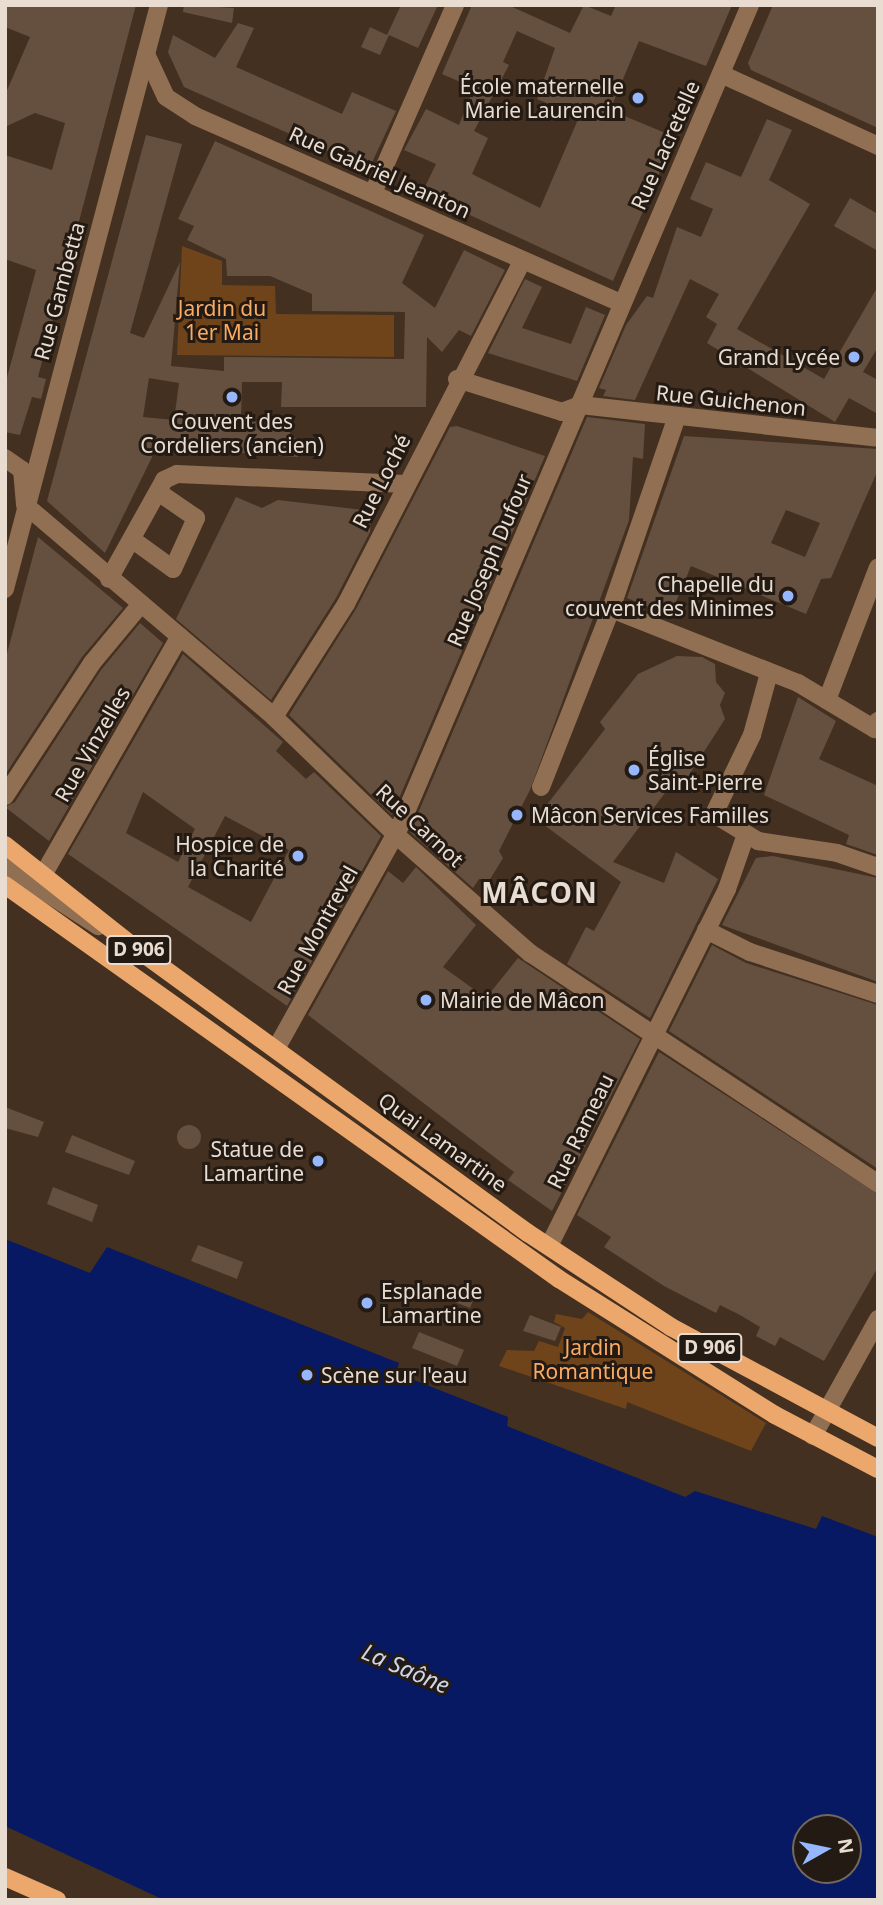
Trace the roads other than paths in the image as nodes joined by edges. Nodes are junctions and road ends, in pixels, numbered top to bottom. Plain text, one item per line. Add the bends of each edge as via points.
1 (159, 5) edge
2 (456, 5) edge
3 (750, 5) edge
4 (146, 54) junction
5 (721, 74) junction
6 (878, 146) edge
7 (373, 194) junction
8 (522, 261) junction
9 (621, 303) junction
10 (459, 379) junction
11 (580, 405) junction
12 (676, 419) junction
13 (878, 438) edge
14 (43, 442) junction
15 (5, 457) edge
16 (405, 484) junction
17 (158, 492) junction
18 (28, 514) junction
19 (133, 540) junction
20 (878, 568) edge
21 (109, 579) junction
22 (5, 589) edge
23 (141, 604) junction
24 (611, 609) junction
25 (180, 636) junction
26 (769, 673) junction
27 (827, 700) junction
28 (274, 717) junction
29 (876, 725) edge
30 (541, 787) dead end
31 (5, 796) edge
32 (746, 834) junction
33 (396, 835) junction
34 (5, 845) edge
35 (5, 866) edge
36 (878, 867) edge
37 (43, 875) junction
38 (5, 885) edge
39 (706, 930) junction
40 (126, 941) junction
41 (878, 994) edge
42 (653, 1035) junction
43 (277, 1048) junction
44 (878, 1183) edge
45 (548, 1246) junction
46 (878, 1319) edge
47 (824, 1412) junction
48 (813, 1436) junction
49 (878, 1438) edge
50 (878, 1470) edge
51 (5, 1877) edge
52 (57, 1900) edge

1 - 4 street, Rue Gambetta
2 - 7 street
3 - 5 street, Rue Lacretelle
4 - 7 street, Rue Gabriel Jeanton via 166,97 195,116
4 - 14 street, Rue Gambetta
5 - 6 street
5 - 9 street, Rue Lacretelle
7 - 8 street, Rue Gabriel Jeanton
8 - 9 street, Rue Gabriel Jeanton
8 - 10 street, Rue Loché
9 - 11 street, Rue Joseph Dufour
10 - 11 street, Rue Guichenon via 562,412
10 - 16 street, Rue Loché
11 - 12 street, Rue Guichenon
11 - 33 street, Rue Joseph Dufour
12 - 13 street, Rue Guichenon
12 - 24 street
14 - 15 street
14 - 18 street, Rue Gambetta
15 - 18 street via 22,470
16 - 17 street via 223,472 177,474
16 - 28 street, Rue Loché via 345,604
17 - 19 street
17 - 19 street via 196,518 173,569
18 - 21 street, Rue Carnot
18 - 22 street, Rue Gambetta
19 - 21 street
20 - 27 street
21 - 23 street, Rue Carnot
23 - 25 street, Rue Carnot
23 - 31 street via 92,663
24 - 26 street
24 - 30 street
25 - 28 street, Rue Carnot
25 - 37 street, Rue Vinzelles
26 - 27 street
26 - 32 street via 752,735 714,814
27 - 29 street
28 - 33 street, Rue Carnot
32 - 36 street
32 - 39 street, Rue Rameau
33 - 42 street, Rue Carnot via 530,953
33 - 43 street, Rue Montrevel
34 - 37 main road, Quai Lamartine / D 906
35 - 40 street
37 - 40 main road, Quai Lamartine / D 906
38 - 48 main road, D 906 via 515,1250 640,1333
39 - 41 street via 750,952
39 - 42 street, Rue Rameau
40 - 43 main road, Quai Lamartine / D 906
42 - 44 street, Rue Carnot
42 - 45 street, Rue Rameau
43 - 45 main road, Quai Lamartine / D 906
45 - 47 main road, Quai Lamartine / D 906 via 671,1327
46 - 47 street
47 - 48 street
47 - 49 main road, Quai Lamartine / D 906
48 - 50 main road, D 906
51 - 52 main road

